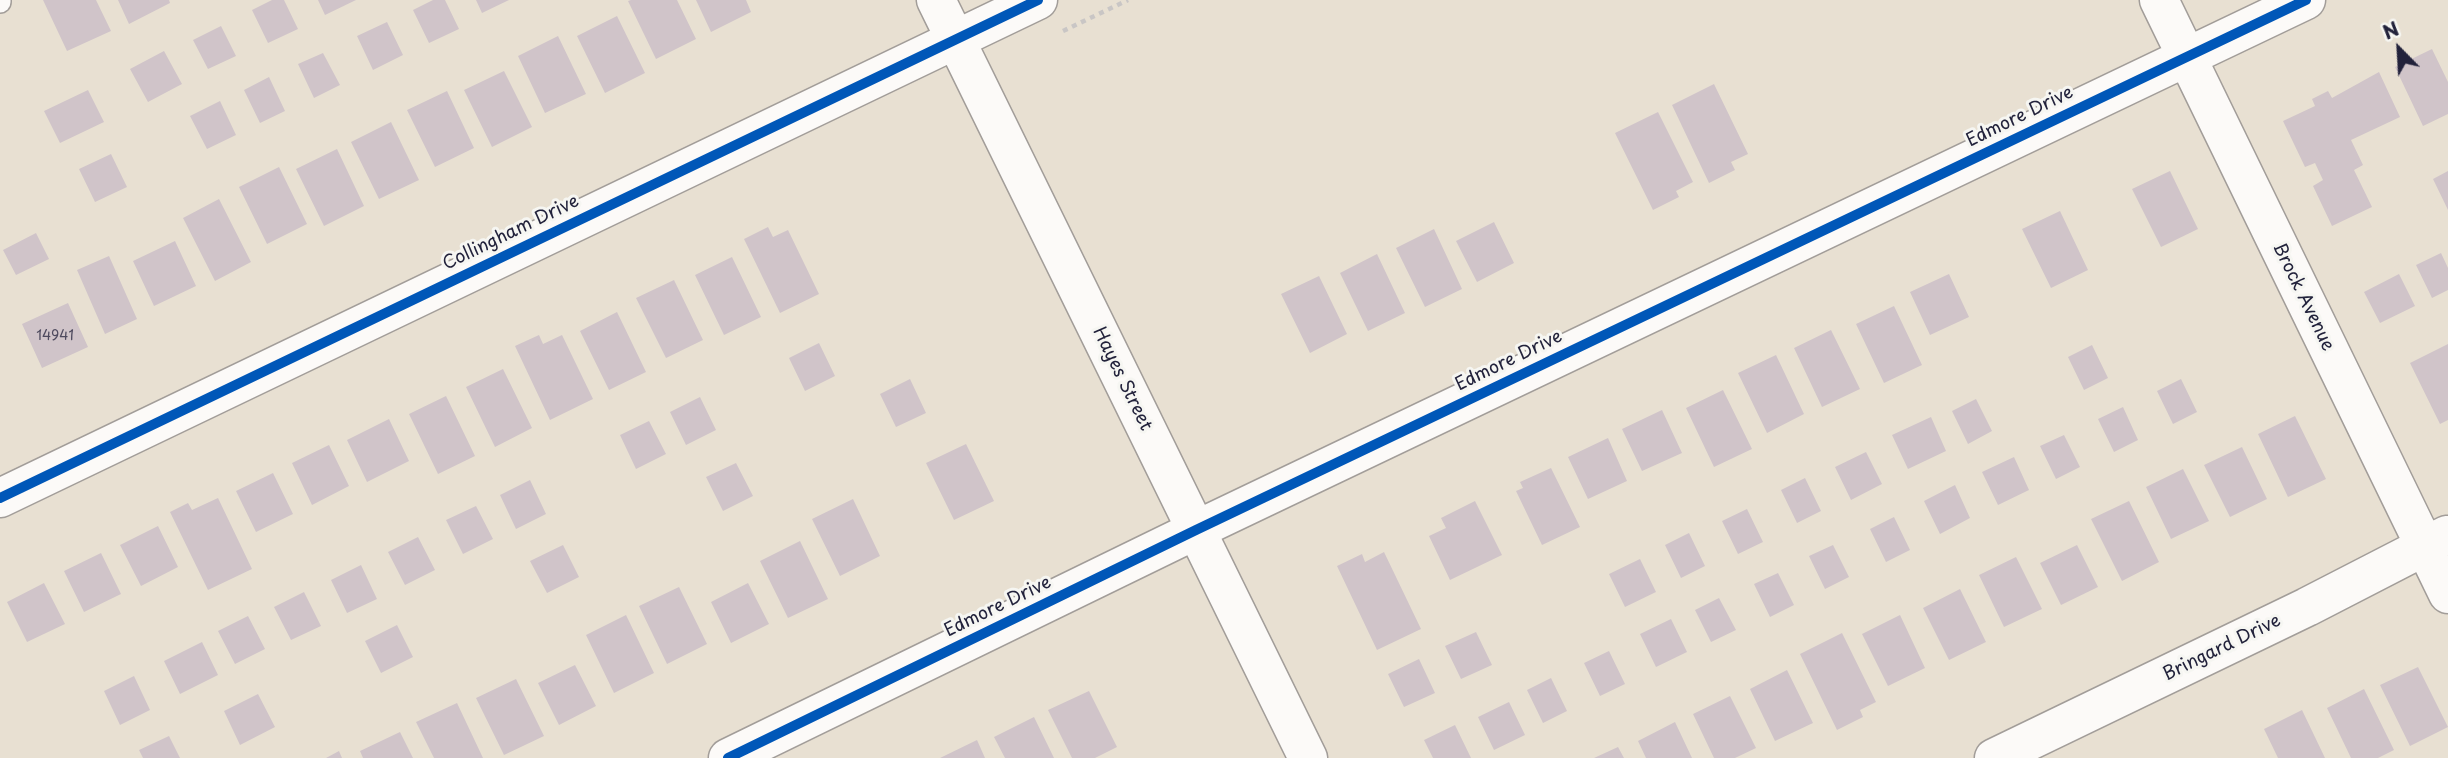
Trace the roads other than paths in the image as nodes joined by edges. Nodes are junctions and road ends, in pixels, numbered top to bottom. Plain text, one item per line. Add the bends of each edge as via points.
1 (936, 0) edge
2 (1038, 0) edge
3 (2158, 0) edge
4 (2306, 0) edge
5 (955, 40) junction
6 (2187, 57) junction
7 (0, 498) edge
8 (1196, 530) junction
9 (2436, 540) edge
10 (2448, 594) edge
11 (728, 758) edge
12 (1308, 758) edge
13 (1994, 758) edge

1 - 5 street, Hayes Street
2 - 5 street, Collingham Drive
3 - 6 street, Brock Avenue
4 - 6 street, Edmore Drive
5 - 7 street, Collingham Drive
5 - 8 street, Hayes Street
6 - 8 street, Edmore Drive
6 - 9 street, Brock Avenue
8 - 11 street, Edmore Drive
8 - 12 street, Hayes Street
9 - 10 street, Brock Avenue
9 - 13 street, Bringard Drive

